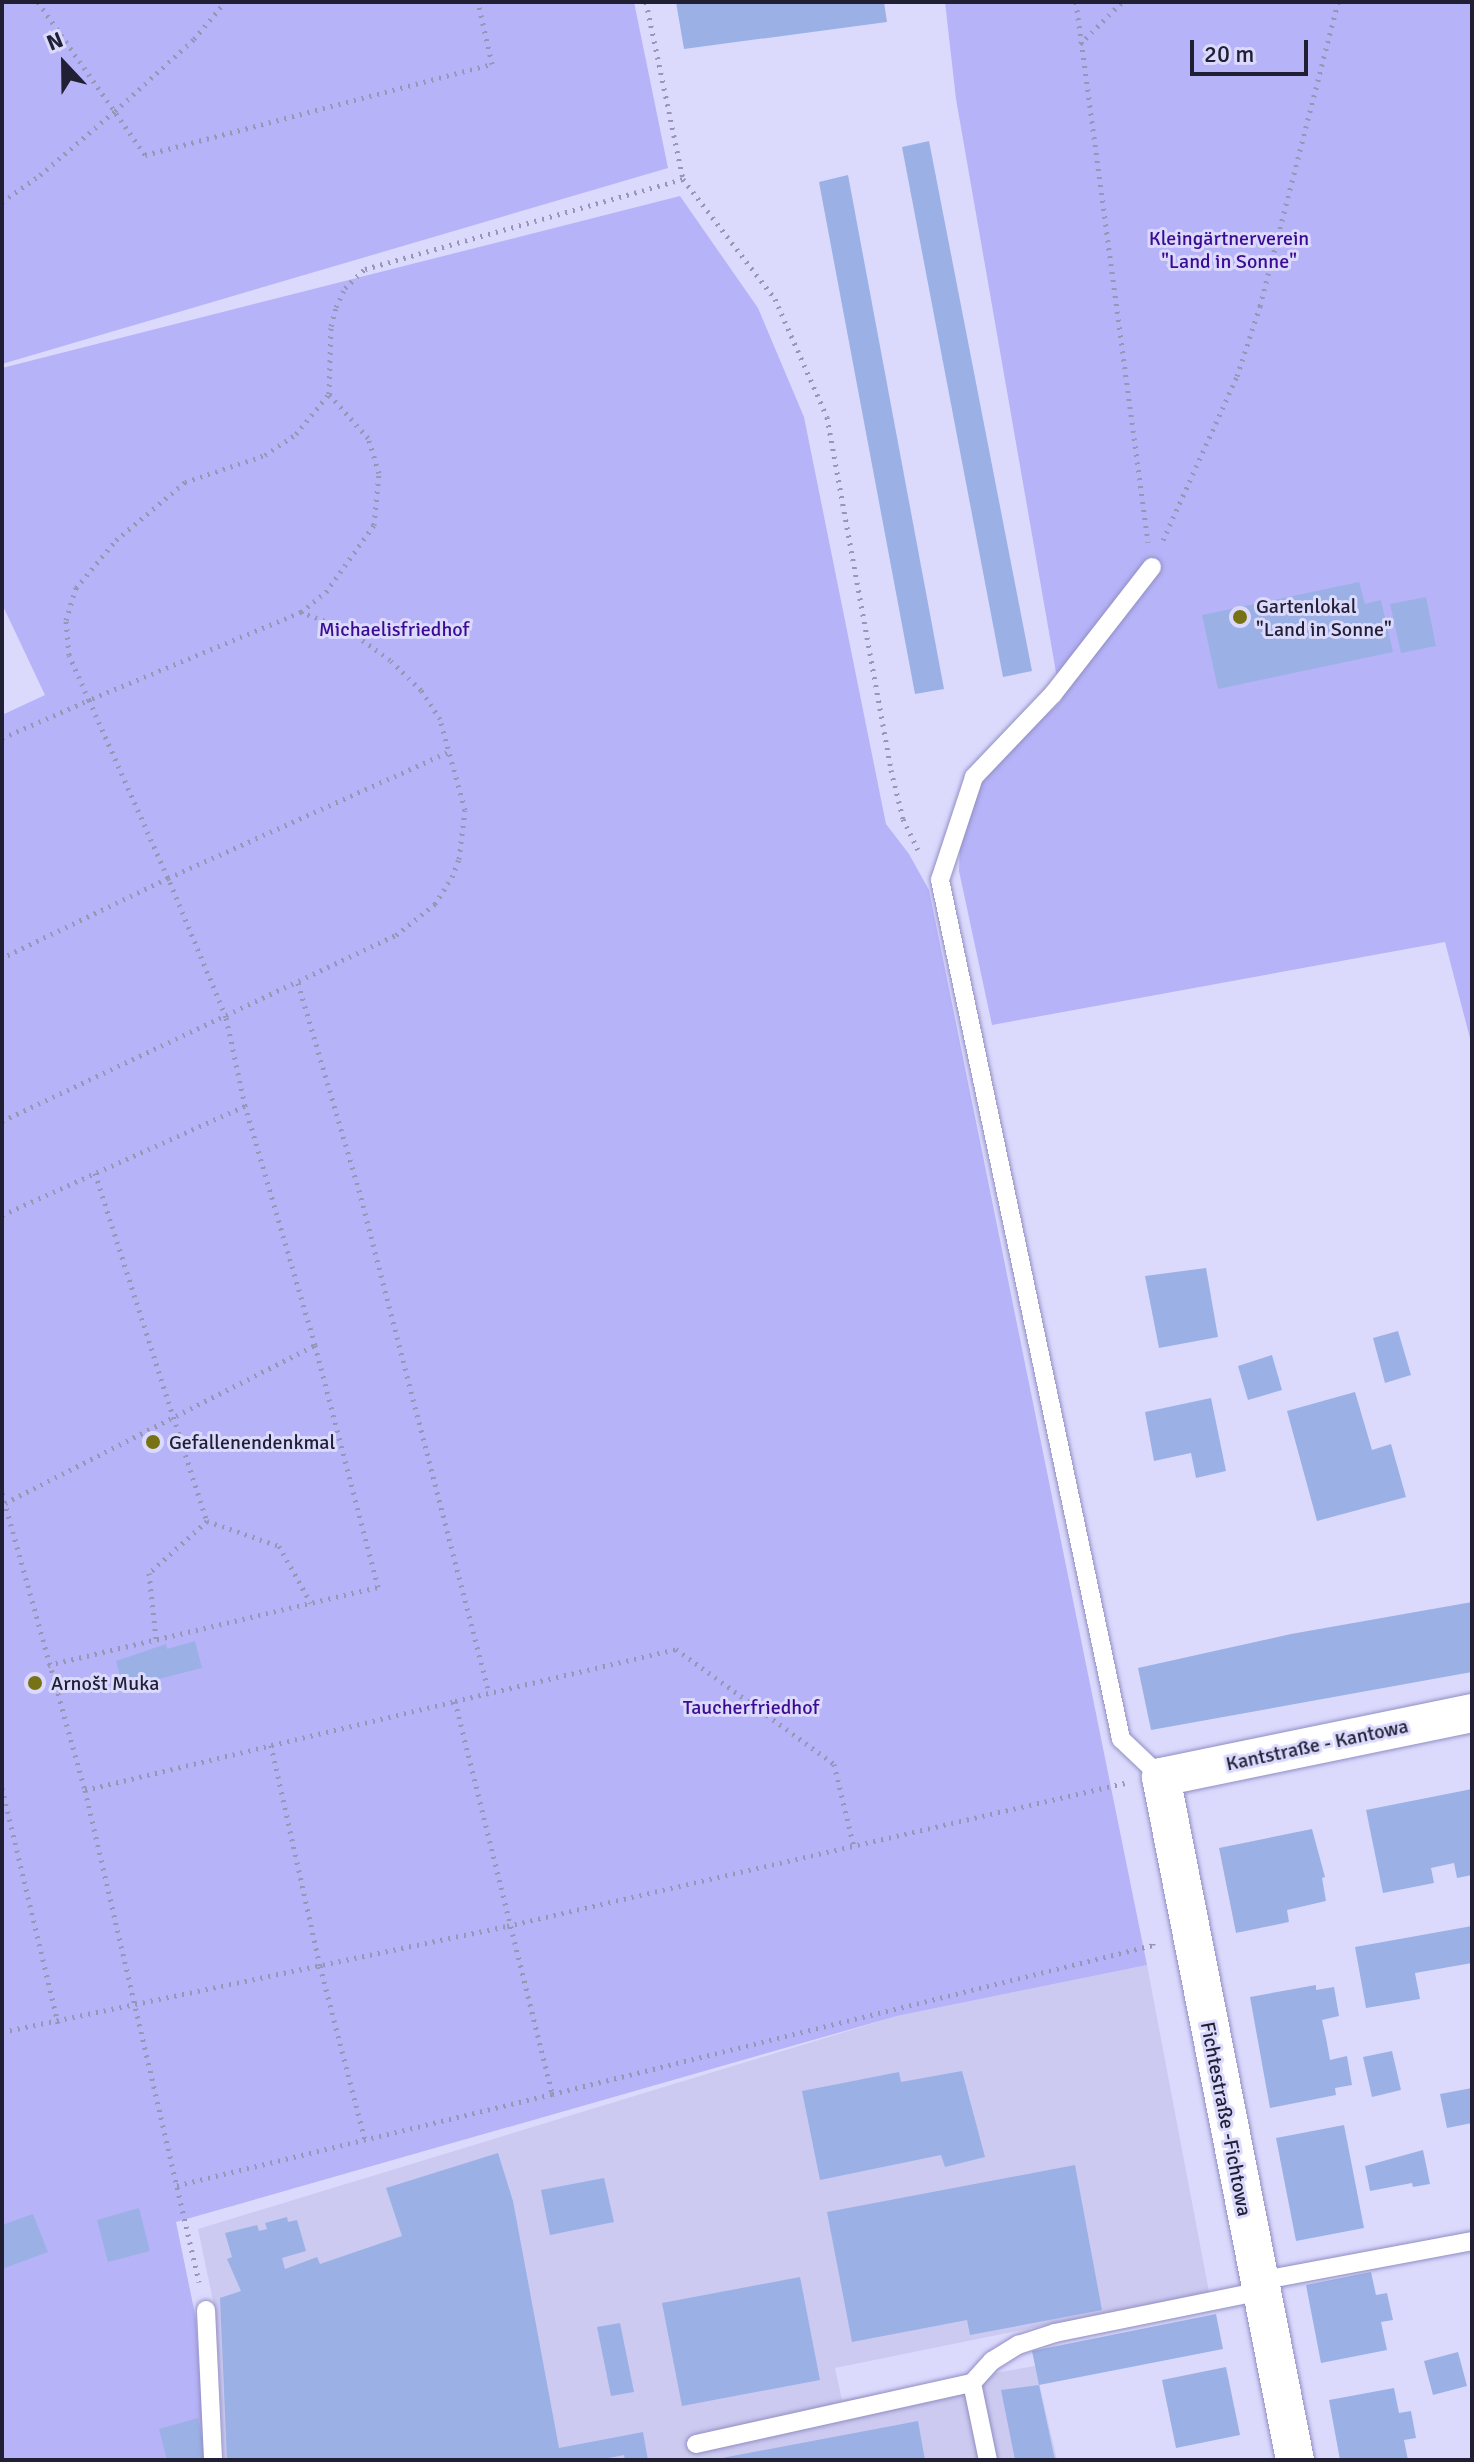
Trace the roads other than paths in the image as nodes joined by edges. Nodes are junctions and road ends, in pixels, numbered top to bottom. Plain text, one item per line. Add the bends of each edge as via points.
1 (1152, 567) road end
2 (1472, 1713) edge
3 (1161, 1777) junction
4 (1472, 2241) edge
5 (1260, 2286) junction
6 (206, 2310) road end
7 (972, 2383) junction
8 (696, 2444) dead end
9 (213, 2460) edge
10 (988, 2460) edge
11 (1295, 2460) edge

1 - 3 lane via 1053,694 974,777 940,880 1121,1739
2 - 3 street, Kantstraße - Kantowa
3 - 5 street, Fichtestraße -Fichtowa
4 - 5 lane
5 - 7 lane via 1018,2345 992,2361
5 - 11 street, Fichtestraße -Fichtowa
6 - 9 lane
7 - 8 lane
7 - 10 lane

